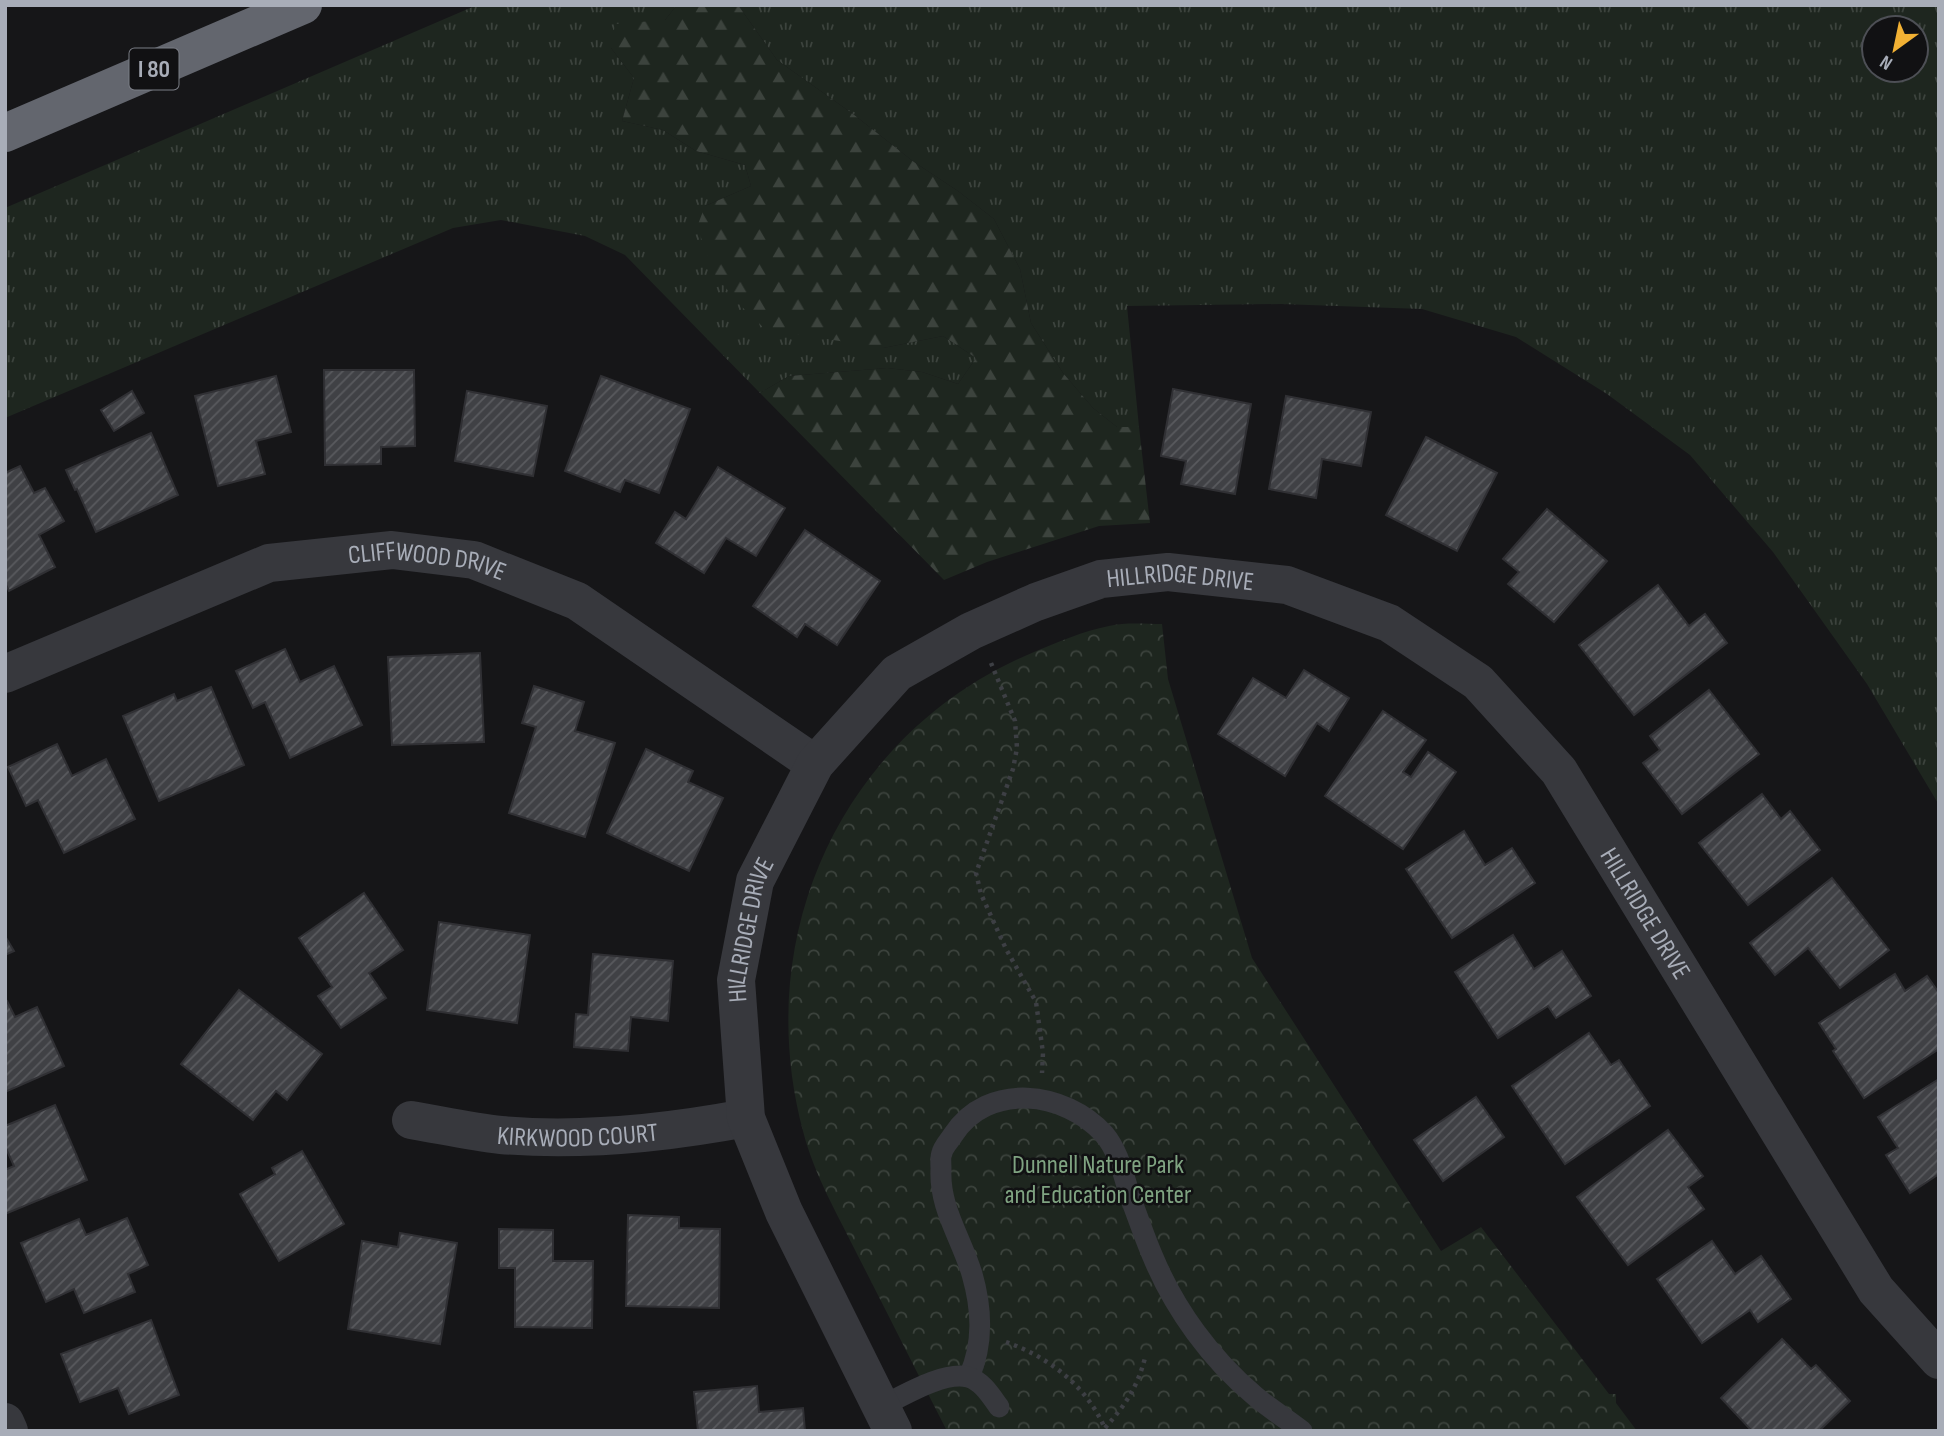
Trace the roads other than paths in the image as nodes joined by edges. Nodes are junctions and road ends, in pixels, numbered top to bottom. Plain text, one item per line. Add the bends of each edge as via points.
1 (303, 5) edge
2 (5, 133) edge
3 (5, 674) edge
4 (815, 764) junction
5 (746, 1118) junction
6 (411, 1120) dead end
7 (1939, 1360) edge
8 (969, 1377) junction
9 (999, 1407) dead end
10 (887, 1419) edge
11 (5, 1422) edge
12 (9, 1431) edge
13 (1302, 1431) edge

1 - 2 highway, I 80
3 - 4 street, CLIFFWOOD DRIVE via 269,563 392,550 474,560 577,601
4 - 5 street, HILLRIDGE DRIVE via 755,881 736,980
4 - 7 street, HILLRIDGE DRIVE via 897,673 971,631 1101,579 1168,572 1287,585 1389,623 1478,681 1559,771 1877,1290
5 - 6 street, KIRKWOOD COURT via 600,1136 501,1135
5 - 10 street, HILLRIDGE DRIVE via 784,1212
8 - 9 lane via 985,1387
8 - 10 lane via 947,1376
8 - 13 lane via 981,1339 979,1305 940,1185 942,1152 960,1124 985,1106 1015,1097 1042,1098 1082,1114 1105,1136 1120,1163 1153,1258 1177,1304 1212,1354 1255,1396
11 - 12 street

